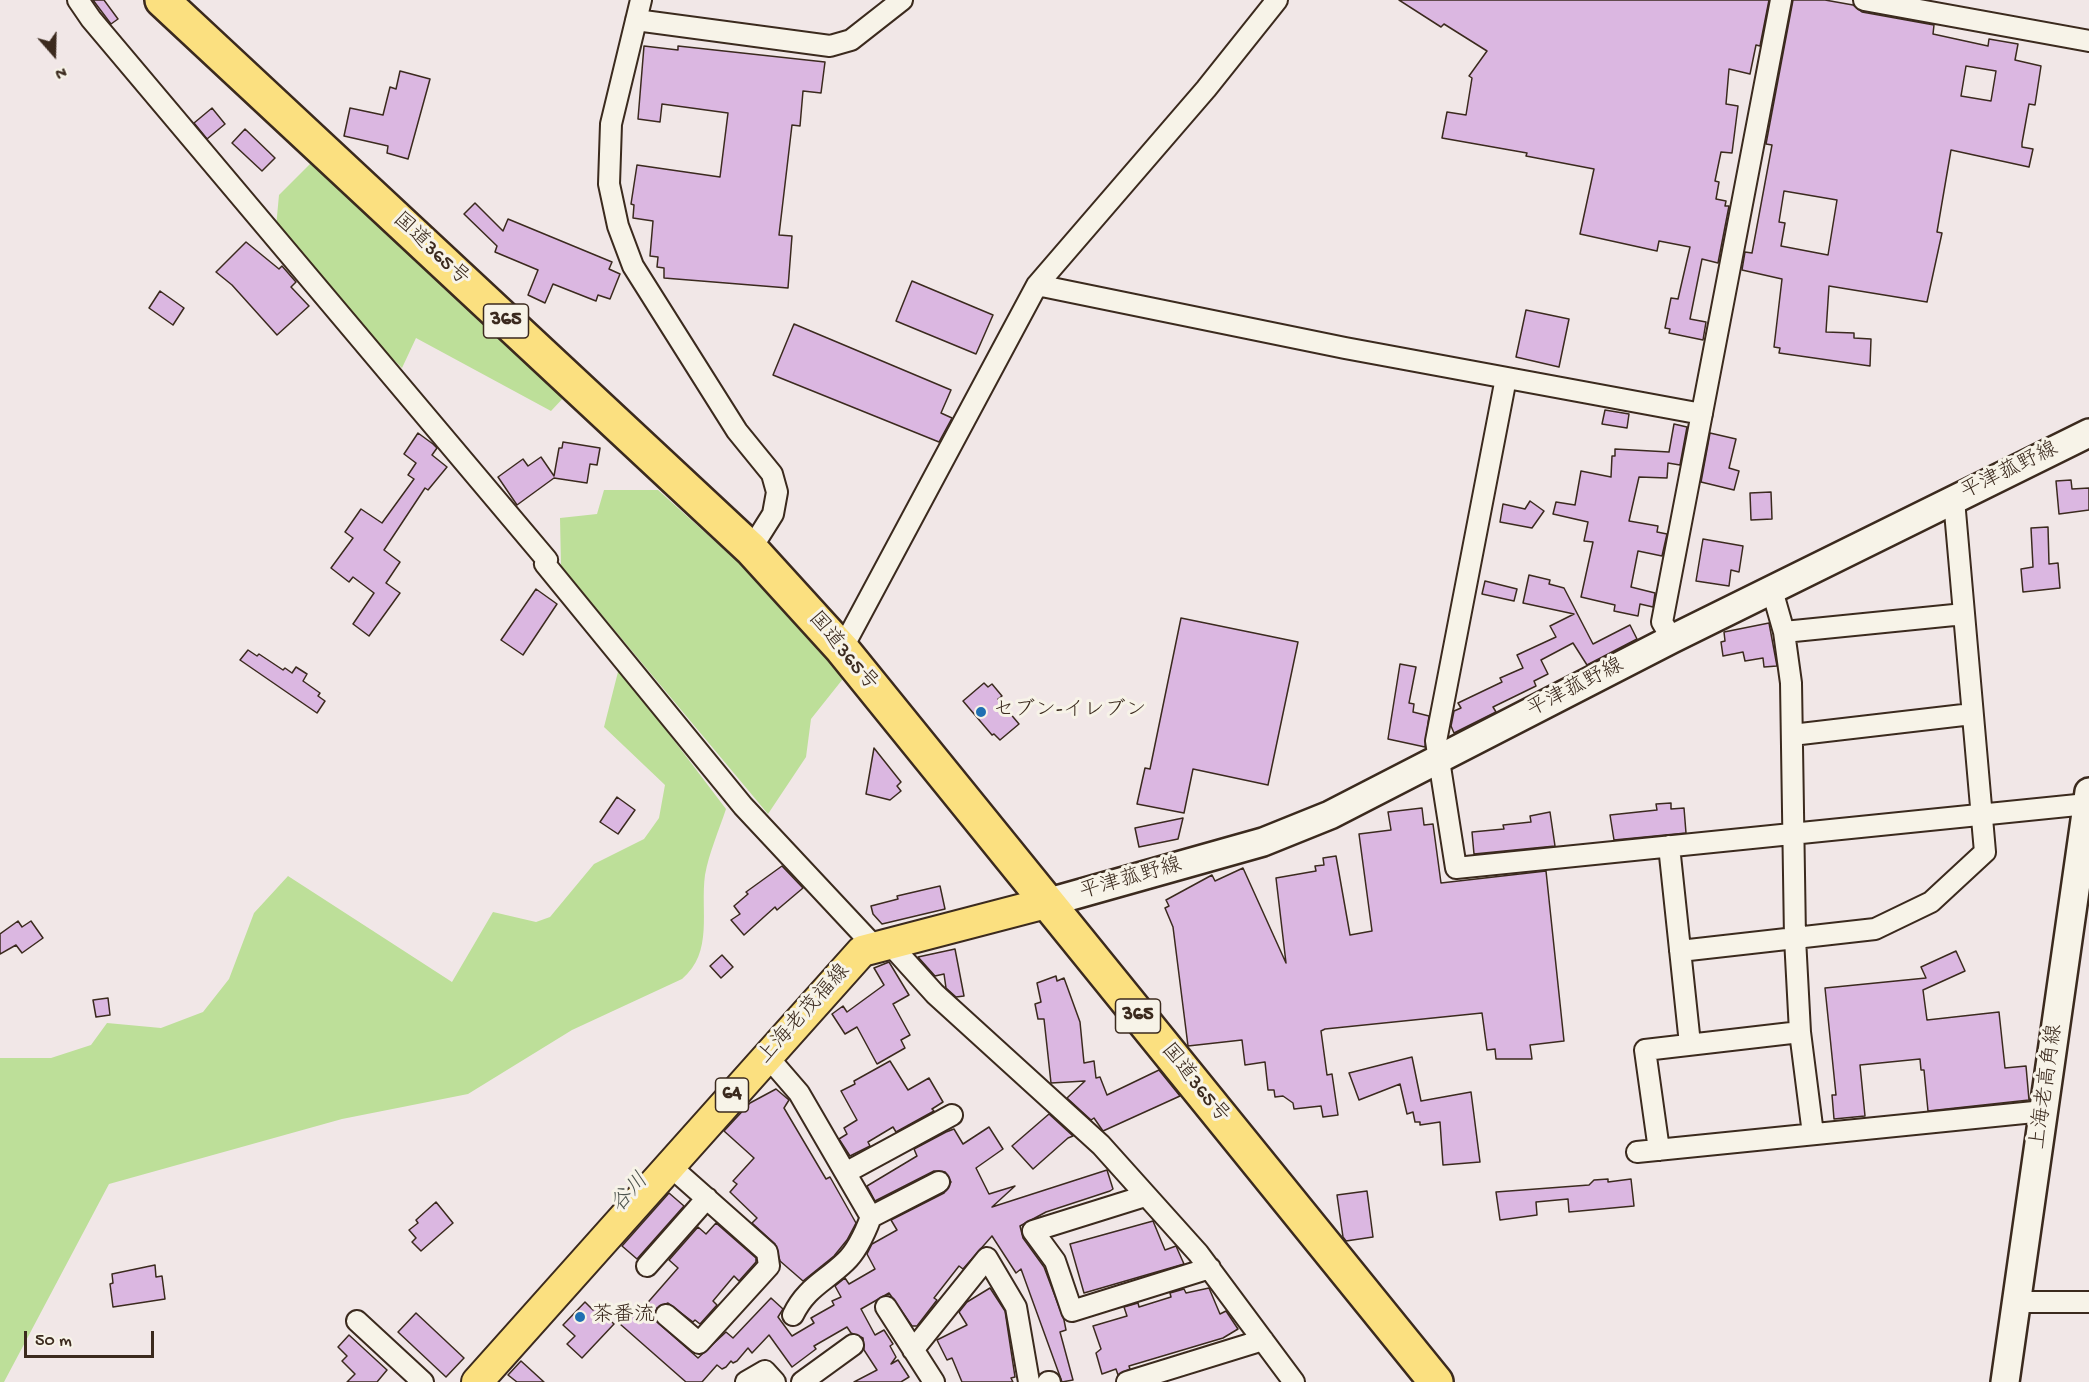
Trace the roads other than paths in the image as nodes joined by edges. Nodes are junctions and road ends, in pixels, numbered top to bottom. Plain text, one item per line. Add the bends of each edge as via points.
1 (78, 0) edge
2 (162, 0) edge
3 (641, 0) edge
4 (902, 0) edge
5 (1277, 0) edge
6 (1781, 0) edge
7 (1864, 0) edge
8 (636, 20) junction
9 (2089, 41) edge
10 (1037, 285) junction
11 (1506, 378) junction
12 (1702, 414) junction
13 (2089, 433) edge
14 (1954, 500) junction
15 (751, 549) junction
16 (1772, 590) junction
17 (1964, 614) junction
18 (1784, 632) junction
19 (1672, 639) junction
20 (842, 649) junction
21 (1972, 714) junction
22 (1792, 735) junction
23 (1440, 760) junction
24 (2088, 798) edge
25 (1981, 815) junction
26 (1792, 834) junction
27 (1669, 846) junction
28 (1046, 903) junction
29 (1795, 938) junction
30 (881, 944) junction
31 (1680, 951) junction
32 (1800, 1032) junction
33 (1690, 1044) junction
34 (767, 1056) junction
35 (2044, 1111) junction
36 (952, 1115) dead end
37 (1813, 1134) junction
38 (1659, 1150) junction
39 (1637, 1152) dead end
40 (670, 1166) junction
41 (847, 1172) junction
42 (939, 1182) dead end
43 (1144, 1196) junction
44 (707, 1198) junction
45 (871, 1217) junction
46 (647, 1266) dead end
47 (1209, 1268) junction
48 (2018, 1302) junction
49 (2089, 1302) edge
50 (886, 1307) dead end
51 (666, 1315) dead end
52 (793, 1316) dead end
53 (357, 1320) dead end
54 (1263, 1340) junction
55 (853, 1345) dead end
56 (913, 1350) junction
57 (824, 1376) edge
58 (423, 1382) edge
59 (477, 1382) edge
60 (746, 1382) edge
61 (775, 1382) edge
62 (802, 1382) edge
63 (934, 1382) edge
64 (1029, 1382) edge
65 (1127, 1382) edge
66 (1294, 1382) edge
67 (1436, 1382) edge
68 (2005, 1382) edge

1 - 30 street via 304,276 484,483 547,560 545,564 743,806
2 - 15 highway, 国道365号 / 365
3 - 8 street
4 - 8 street via 851,40 830,46
5 - 10 street via 1206,89
6 - 12 street
7 - 9 street
8 - 15 street via 611,124 609,184 618,226 633,266 737,431 772,474 777,492 772,514
10 - 11 street
10 - 20 street
11 - 12 street
11 - 23 street via 1436,741
12 - 19 street via 1662,622
13 - 14 main road, 平津菰野線
14 - 16 main road, 平津菰野線
14 - 17 street
15 - 20 highway, 国道365号 / 365
16 - 18 street
16 - 19 main road, 平津菰野線
17 - 18 street
17 - 21 street
18 - 22 street via 1791,683
19 - 23 main road, 平津菰野線
20 - 28 highway, 国道365号 / 365
21 - 22 street
21 - 25 street
22 - 26 street
23 - 27 street via 1456,868
23 - 28 main road, 平津菰野線 via 1330,815 1263,842
24 - 25 street
24 - 35 main road, 上海老高角線
25 - 26 street
25 - 29 street via 1984,852 1931,902 1875,929
26 - 27 street
26 - 29 street
27 - 31 street
28 - 30 main road, 上海老茂福線 / 64
28 - 67 highway, 国道365号 / 365
29 - 31 street
29 - 32 street
30 - 34 main road, 上海老茂福線 / 64 via 862,951
30 - 43 street via 1101,1145
31 - 33 street
32 - 33 street
32 - 37 street
33 - 38 street via 1645,1050
34 - 40 main road, 上海老茂福線 / 64
34 - 41 street via 799,1093
35 - 37 street
35 - 48 main road, 上海老高角線
36 - 41 street
37 - 38 street
38 - 39 street
40 - 44 street
40 - 59 main road, 上海老茂福線 / 64
41 - 45 street
42 - 45 street
43 - 47 street
43 - 47 street via 1033,1231 1055,1261 1072,1311
44 - 46 street
44 - 51 street via 767,1251 769,1266 699,1343
45 - 52 street via 866,1232 846,1261 812,1287
47 - 54 street
48 - 49 street
48 - 68 main road, 上海老高角線
50 - 56 street
53 - 58 street
54 - 65 street
54 - 66 street
55 - 57 street
56 - 63 street
56 - 64 street via 987,1258 1016,1306
57 - 62 street
60 - 61 street via 765,1371

